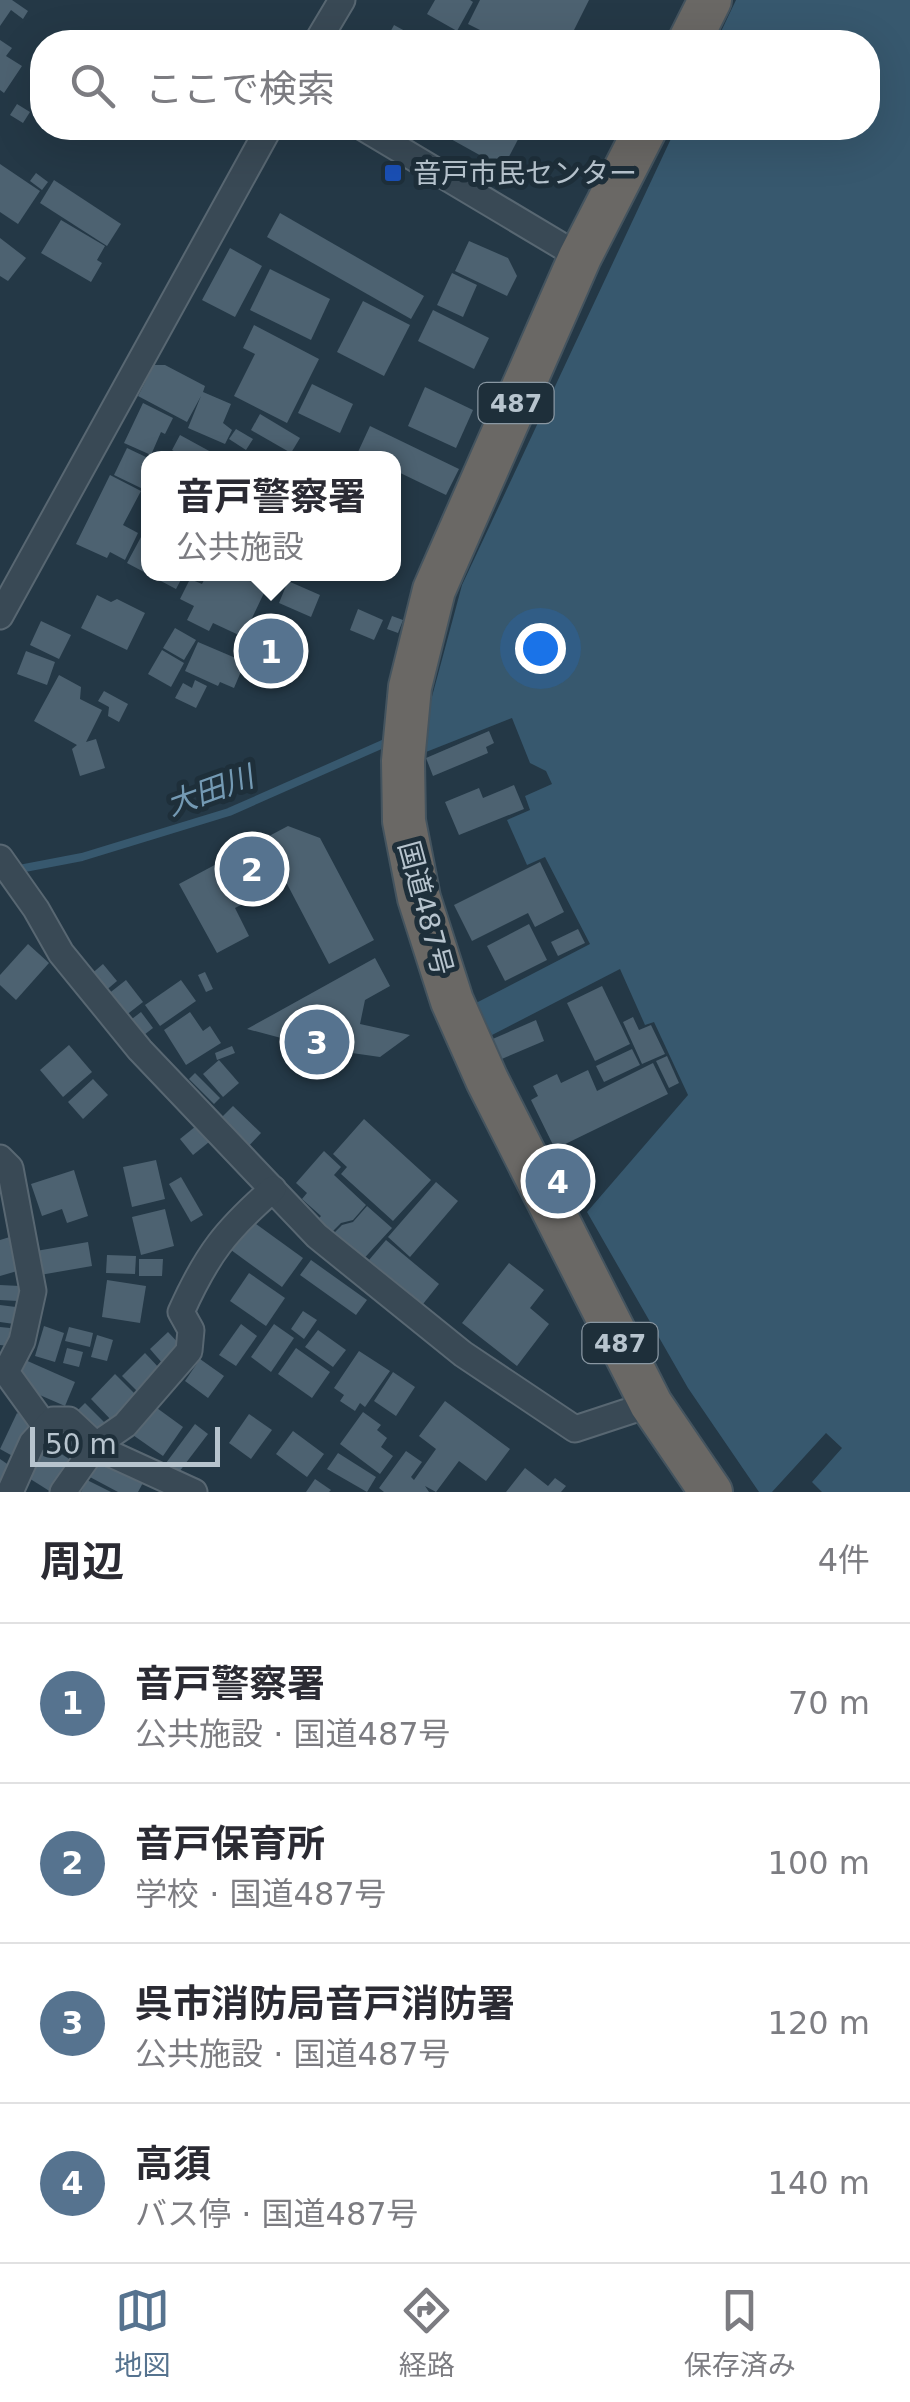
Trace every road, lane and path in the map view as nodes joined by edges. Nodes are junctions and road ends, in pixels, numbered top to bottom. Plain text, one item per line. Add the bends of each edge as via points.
1 (342, 0) edge
2 (710, 0) edge
3 (324, 30) edge
4 (695, 30) edge
5 (261, 140) edge
6 (384, 140) edge
7 (640, 140) edge
8 (580, 258) junction
9 (0, 616) edge
10 (0, 858) edge
11 (0, 1158) edge
12 (273, 1189) junction
13 (3, 1373) edge
14 (651, 1404) junction
15 (45, 1426) junction
16 (96, 1446) junction
17 (10, 1492) edge
18 (63, 1492) edge
19 (194, 1492) edge
20 (710, 1492) edge

1 - 3 street
2 - 4 highway
5 - 9 street
6 - 8 street
7 - 8 highway, 国道487号 / 487
8 - 14 highway, 国道487号 / 487 via 434,590 410,687 404,821 418,898 452,1001
10 - 12 street via 60,953 140,1050
11 - 13 street via 10,1168 33,1291 22,1341
12 - 14 street via 318,1236 463,1354 575,1429
12 - 16 street via 236,1221 202,1265 181,1312 191,1330 189,1351 125,1425
13 - 15 street
14 - 20 highway, 国道487号 / 487
15 - 16 street via 70,1420
15 - 17 street
16 - 18 street
16 - 19 street

